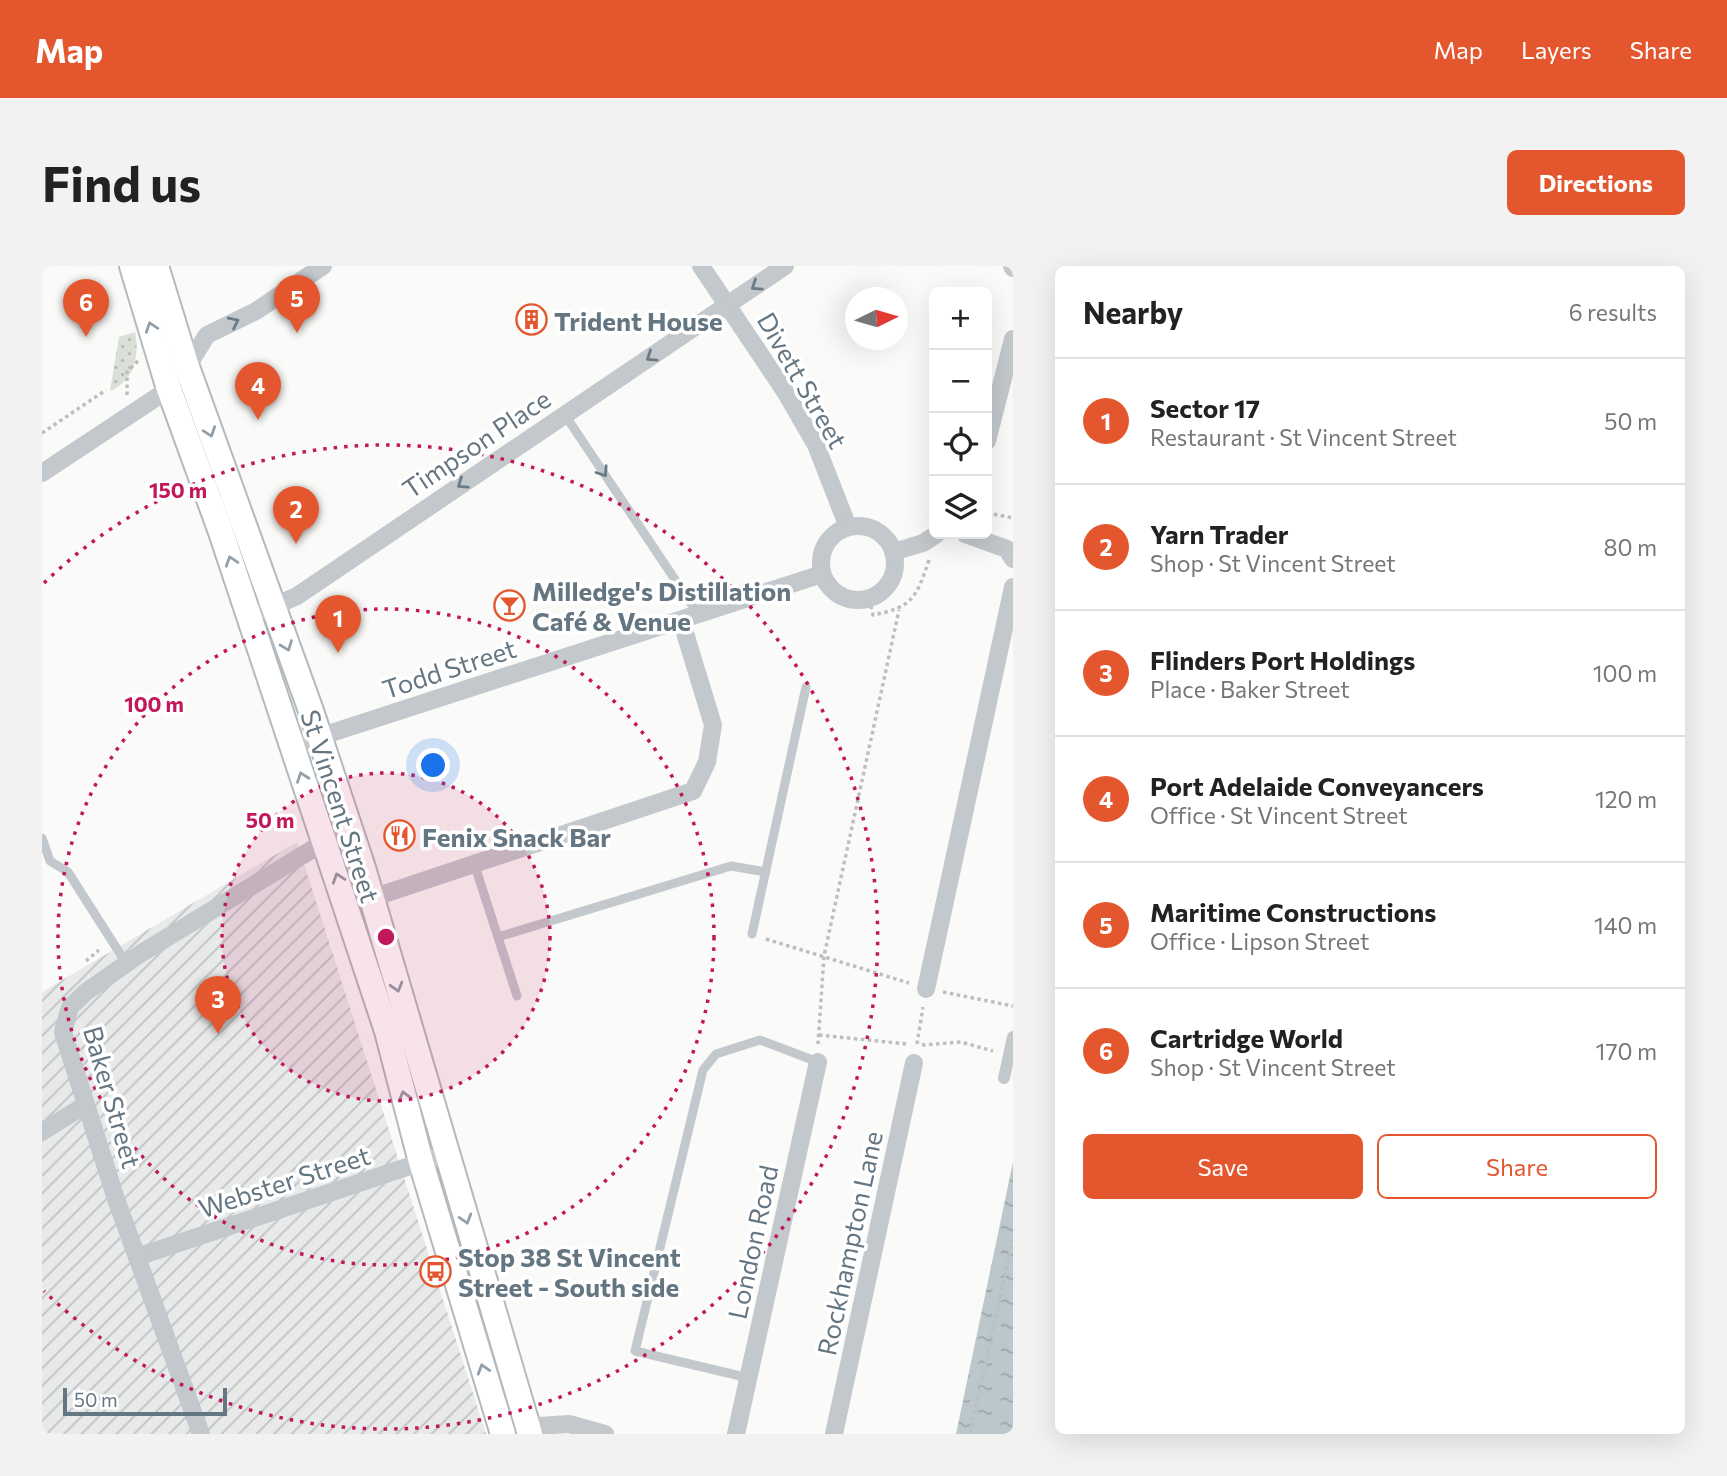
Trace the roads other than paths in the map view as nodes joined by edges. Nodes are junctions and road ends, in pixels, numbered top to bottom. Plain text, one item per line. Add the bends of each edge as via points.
1 (131, 266) edge
2 (156, 266) edge
3 (323, 266) edge
4 (701, 266) edge
5 (785, 266) edge
6 (728, 305) junction
7 (1013, 339) edge
8 (187, 367) junction
9 (169, 388) junction
10 (565, 415) junction
11 (992, 421) edge
12 (42, 474) edge
13 (848, 527) junction
14 (929, 539) edge
15 (979, 539) edge
16 (893, 552) junction
17 (1013, 559) edge
18 (822, 574) junction
19 (1013, 587) edge
20 (261, 612) junction
21 (689, 617) junction
22 (806, 688) dead end
23 (318, 738) junction
24 (291, 746) junction
25 (349, 831) junction
26 (42, 838) edge
27 (326, 841) junction
28 (474, 863) junction
29 (766, 872) junction
30 (372, 898) junction
31 (752, 934) road end
32 (498, 937) junction
33 (126, 963) junction
34 (926, 989) road end
35 (517, 996) dead end
36 (1013, 1037) edge
37 (818, 1062) joint
38 (915, 1063) road end
39 (1004, 1079) dead end
40 (85, 1105) junction
41 (42, 1132) edge
42 (446, 1154) junction
43 (421, 1162) junction
44 (137, 1257) junction
45 (749, 1378) junction
46 (201, 1434) edge
47 (503, 1434) edge
48 (530, 1434) edge
49 (536, 1434) edge
50 (605, 1434) edge
51 (736, 1434) edge
52 (834, 1434) edge

9 -> 1 main road, St Vincent Street
2 - 8 main road, St Vincent Street
8 -> 3 street via 207,335 256,311
4 - 6 street, Divett Street
5 -> 6 street, Timpson Place
6 -> 10 street, Timpson Place
6 - 13 street, Divett Street via 816,445
7 - 11 street
8 - 9 street
8 -> 20 main road, St Vincent Street
9 - 12 street
20 -> 9 main road, St Vincent Street
10 -> 20 street, Timpson Place via 297,596
10 -> 21 lane
13 - 16 street via 876,531
13 - 18 street via 827,542 821,557
14 - 16 street
15 - 17 street via 1007,549
16 - 18 street via 891,582 869,599 854,601 837,595
18 - 21 street, Todd Street
19 - 34 street
20 -> 23 main road, St Vincent Street
20 - 24 main road, St Vincent Street
21 - 23 street, Todd Street
21 - 28 street via 713,724 708,762 693,791
22 - 29 lane
23 - 24 street, Todd Street
23 - 25 main road, St Vincent Street
27 -> 24 main road, St Vincent Street
25 - 27 street, Baker Street
25 - 30 main road, St Vincent Street
26 - 33 lane via 50,861 68,872
27 - 33 street, Baker Street
43 -> 27 main road, St Vincent Street via 387,1031
28 - 30 street
28 - 32 lane
29 - 31 lane
29 - 32 lane via 731,866
30 -> 42 main road, St Vincent Street
32 - 35 lane
33 - 40 street, Baker Street via 86,992 64,1020 63,1032
36 - 39 street
37 - 45 street, London Road
37 - 45 lane via 760,1040 716,1054 703,1070 635,1350
38 - 52 street, Rockhampton Lane
40 - 41 street
40 - 44 street, Baker Street
42 - 43 street, Webster Street
42 -> 48 main road, St Vincent Street
43 - 44 street, Webster Street
47 -> 43 main road, St Vincent Street
44 - 46 street, Baker Street
45 - 51 street, London Road
49 - 50 street via 538,1426 569,1424

